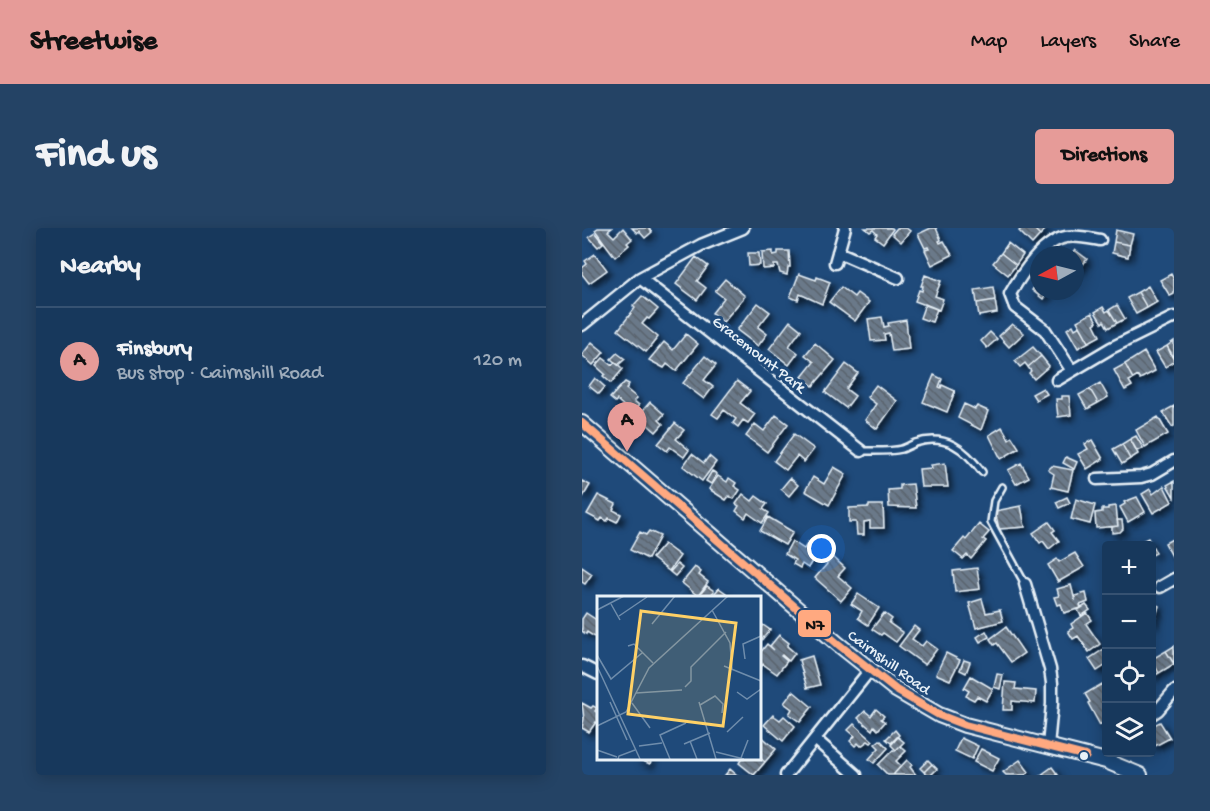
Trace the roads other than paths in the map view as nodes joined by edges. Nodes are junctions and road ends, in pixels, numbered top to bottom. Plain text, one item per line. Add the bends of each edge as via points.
1 (743, 228) edge
2 (845, 228) edge
3 (1100, 240) dead end
4 (640, 278) junction
5 (898, 278) dead end
6 (1174, 317) edge
7 (582, 325) edge
8 (1072, 372) junction
9 (1057, 381) dead end
10 (582, 423) edge
11 (861, 451) joint
12 (1174, 461) edge
13 (982, 472) dead end
14 (1097, 479) dead end
15 (1002, 487) dead end
16 (1174, 579) edge
17 (1024, 584) joint
18 (1160, 587) dead end
19 (582, 666) edge
20 (870, 670) junction
21 (597, 674) edge
22 (1174, 692) edge
23 (1156, 711) edge
24 (815, 739) junction
25 (1048, 746) junction
26 (1102, 756) edge
27 (1107, 757) edge
28 (786, 775) edge
29 (856, 775) edge
30 (1140, 775) edge

1 - 4 street via 700,245
2 - 5 street via 836,257
3 - 8 street via 1077,236 1048,244 1010,294 1015,307 1045,330
4 - 7 street
4 - 11 street, Gracemount Park
6 - 8 street
8 - 9 street
10 - 20 street, Cairnshill Road
11 - 13 lane via 943,441 969,454
12 - 14 street via 1141,477
15 - 17 lane via 994,501 991,522
16 - 18 street
17 - 25 street via 1050,669
19 - 21 street
20 - 24 street
20 - 25 street, Cairnshill Road via 939,715
22 - 23 street
24 - 28 street
24 - 29 street
25 - 26 street, Cairnshill Road
27 - 30 street, Cairnshill Road

